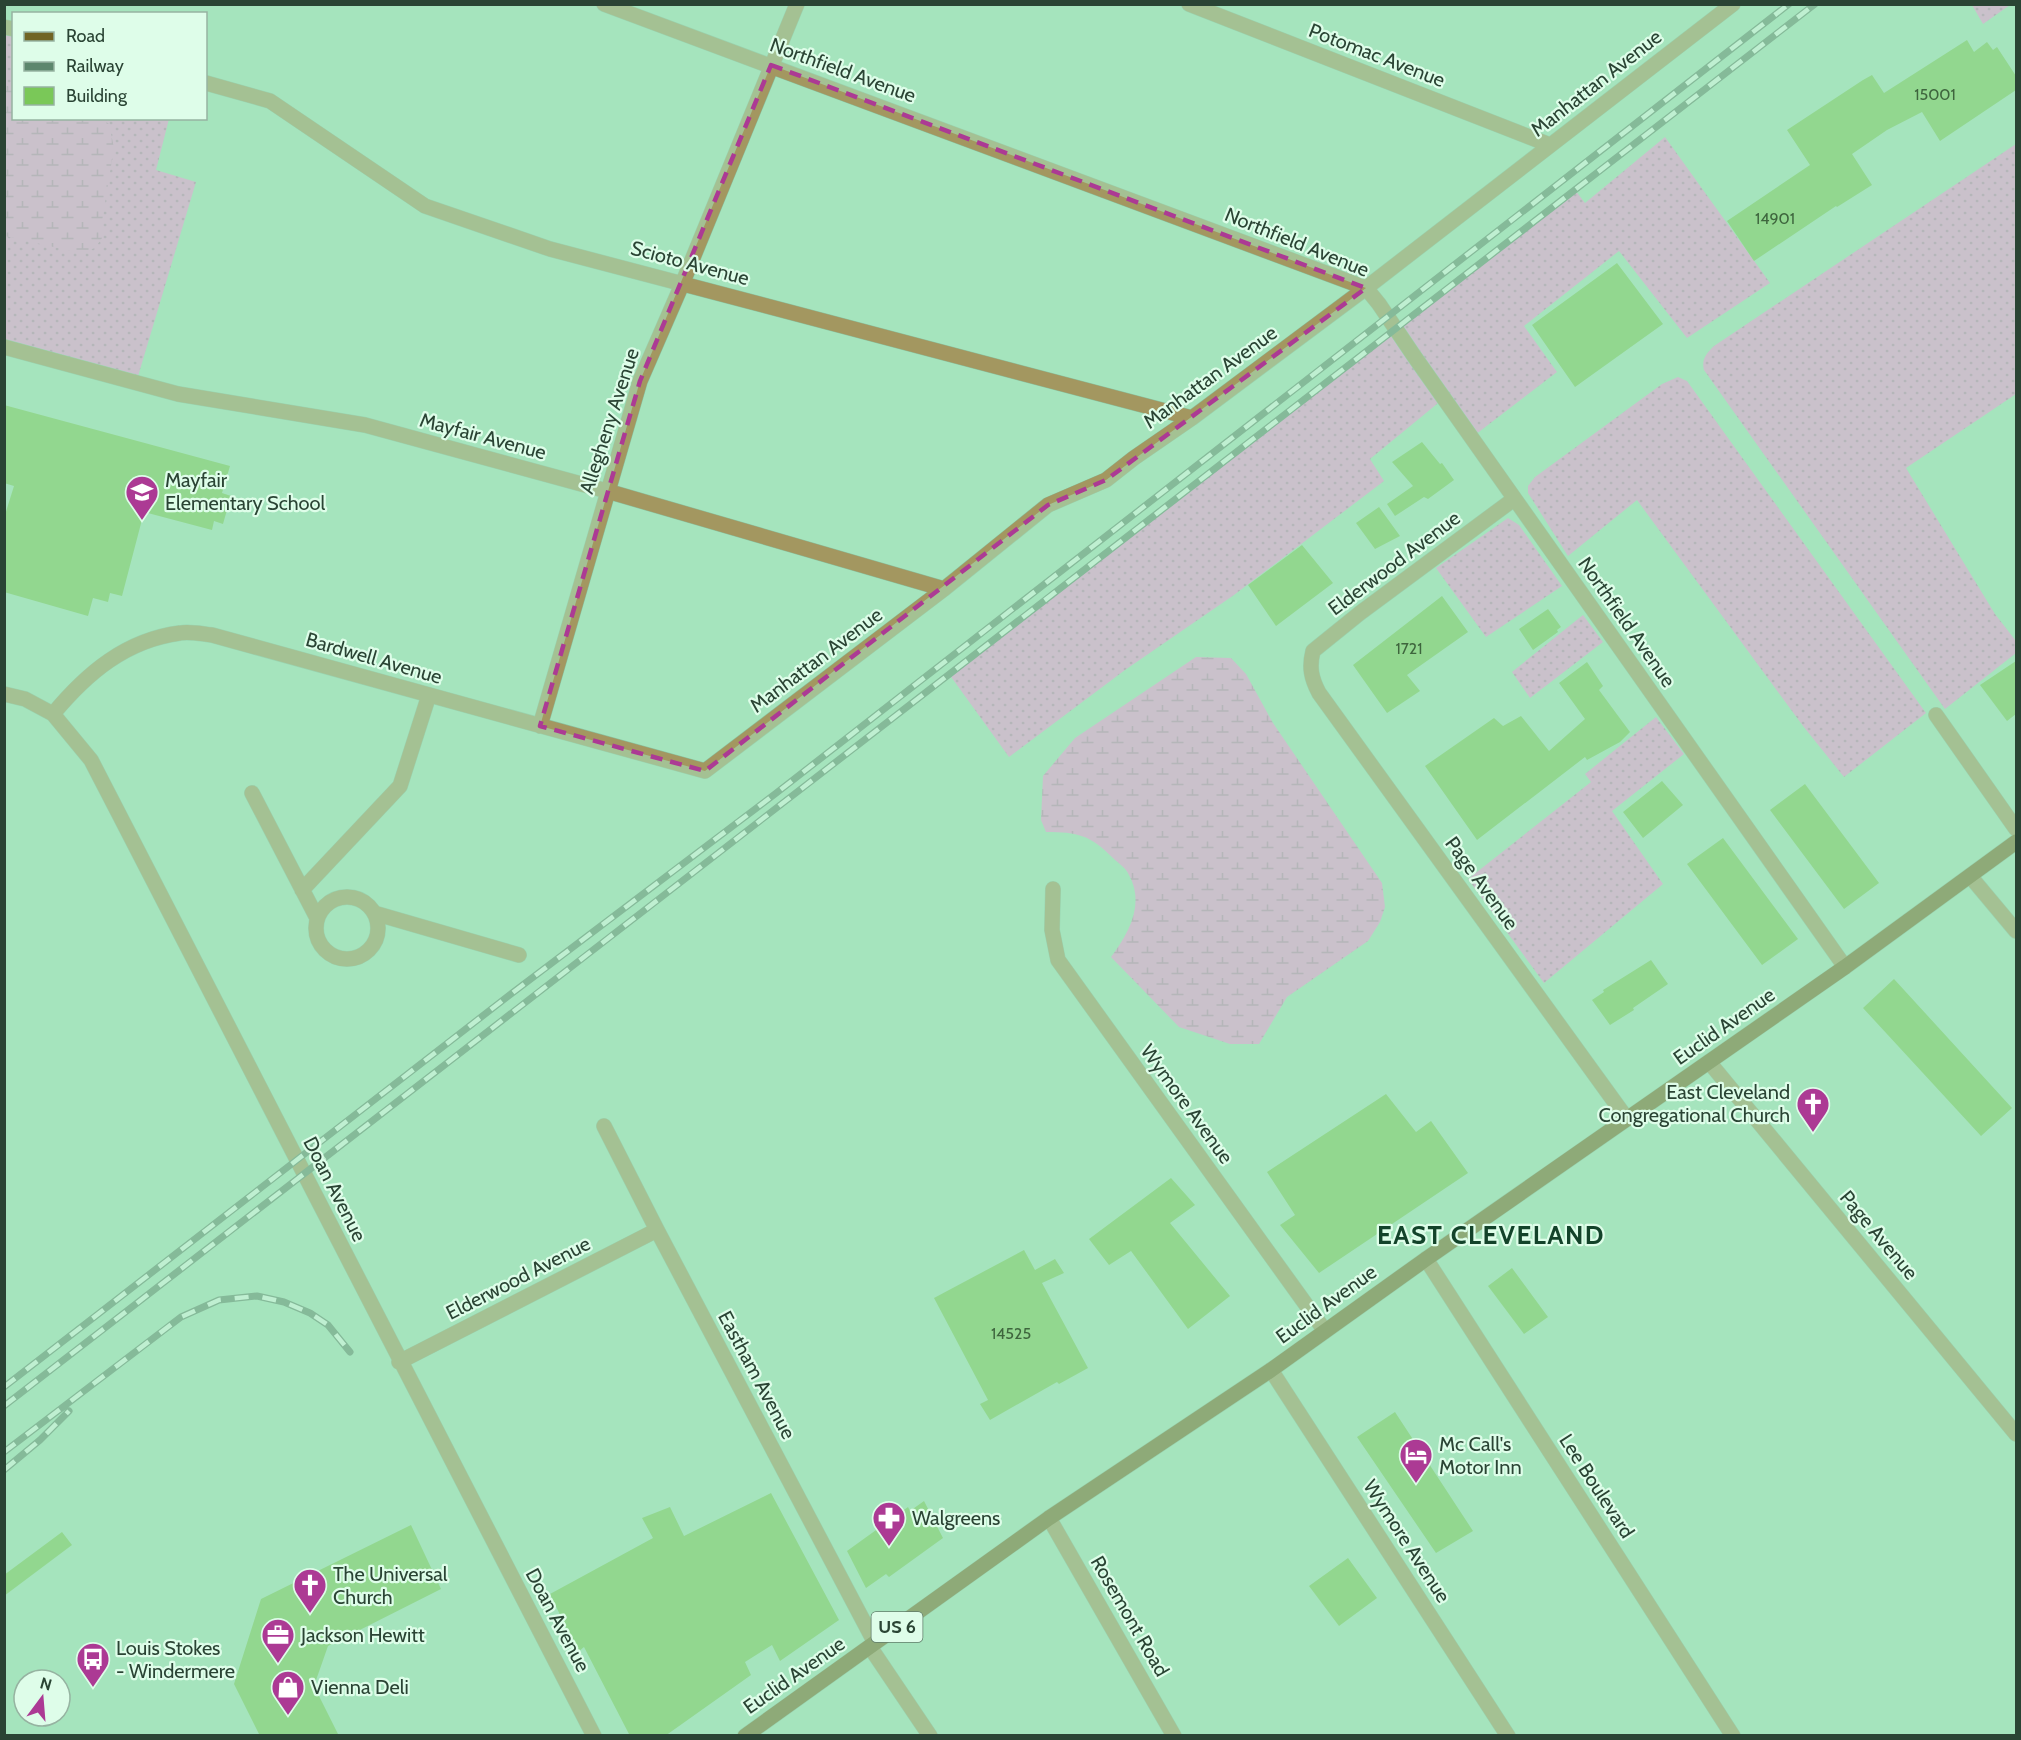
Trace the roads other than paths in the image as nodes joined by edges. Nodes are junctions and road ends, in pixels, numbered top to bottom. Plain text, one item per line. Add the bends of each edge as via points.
1 (604, 4) edge
2 (797, 4) edge
3 (1189, 4) edge
4 (1710, 4) edge
5 (1729, 8) edge
6 (771, 65) junction
7 (207, 83) edge
8 (1550, 145) junction
9 (683, 282) junction
10 (1366, 288) junction
11 (4, 347) edge
12 (1192, 418) junction
13 (607, 491) junction
14 (1514, 499) junction
15 (944, 589) junction
16 (1310, 668) joint
17 (4, 693) edge
18 (429, 695) junction
19 (53, 714) junction
20 (1936, 715) dead end
21 (540, 726) junction
22 (705, 771) joint
23 (252, 794) dead end
24 (2016, 829) edge
25 (2016, 842) edge
26 (1970, 876) junction
27 (1053, 889) dead end
28 (302, 890) junction
29 (374, 913) junction
30 (317, 918) junction
31 (2016, 931) edge
32 (519, 955) dead end
33 (1845, 967) junction
34 (1709, 1062) junction
35 (1627, 1119) junction
36 (604, 1126) dead end
37 (657, 1230) junction
38 (1426, 1259) junction
39 (1324, 1331) junction
40 (399, 1362) junction
41 (1270, 1370) junction
42 (2016, 1434) edge
43 (1049, 1518) junction
44 (872, 1645) junction
45 (594, 1736) edge
46 (745, 1736) edge
47 (930, 1736) edge
48 (1174, 1736) edge
49 (1508, 1736) edge
50 (1733, 1736) edge

1 - 6 street, Northfield Avenue
2 - 6 street, Allegheny Avenue
3 - 8 street, Potomac Avenue
4 - 5 street
5 - 8 street, Manhattan Avenue
6 - 9 street, Allegheny Avenue
6 - 10 street, Northfield Avenue
7 - 9 street, Scioto Avenue via 270,101 425,206 550,249
8 - 10 street, Manhattan Avenue
9 - 12 street, Scioto Avenue
9 - 13 street, Allegheny Avenue via 639,381
10 - 12 street, Manhattan Avenue
10 - 14 street, Northfield Avenue
11 - 13 street, Mayfair Avenue via 178,394 365,425
12 - 15 street, Manhattan Avenue via 1106,480 1048,505
13 - 15 street, Mayfair Avenue
13 - 21 street, Allegheny Avenue
14 - 16 street, Elderwood Avenue via 1313,651
14 - 33 street, Northfield Avenue
15 - 22 street, Manhattan Avenue
16 - 35 street, Page Avenue via 1319,693
17 - 19 street, Doan Avenue
18 - 19 street, Bardwell Avenue via 213,635 182,632 147,639 118,653 70,693
18 - 21 street, Bardwell Avenue
18 - 28 street via 400,786
19 - 40 street, Doan Avenue via 91,760
20 - 24 street
21 - 22 street, Bardwell Avenue
23 - 28 street
25 - 26 main road, Euclid Avenue / US 6
26 - 31 street
26 - 33 main road, Euclid Avenue / US 6
27 - 39 street, Wymore Avenue via 1052,930 1058,960
28 - 30 street
29 - 30 street via 360,899 339,897 322,908
29 - 30 street via 378,932 375,941 361,955 342,959 323,948 317,939
29 - 32 street
33 - 34 main road, Euclid Avenue / US 6
34 - 35 main road, Euclid Avenue / US 6
34 - 42 street, Page Avenue
35 - 38 main road, Euclid Avenue / US 6
36 - 37 street, Eastham Avenue
37 - 40 street, Elderwood Avenue
37 - 44 street, Eastham Avenue
38 - 39 main road, Euclid Avenue / US 6
38 - 50 street, Lee Boulevard
39 - 41 main road, Euclid Avenue / US 6
40 - 45 street, Doan Avenue
41 - 43 main road, Euclid Avenue / US 6
41 - 49 street, Wymore Avenue
43 - 44 main road, Euclid Avenue / US 6
43 - 48 street, Rosemont Road
44 - 46 main road, Euclid Avenue / US 6
44 - 47 street, Eastham Avenue

